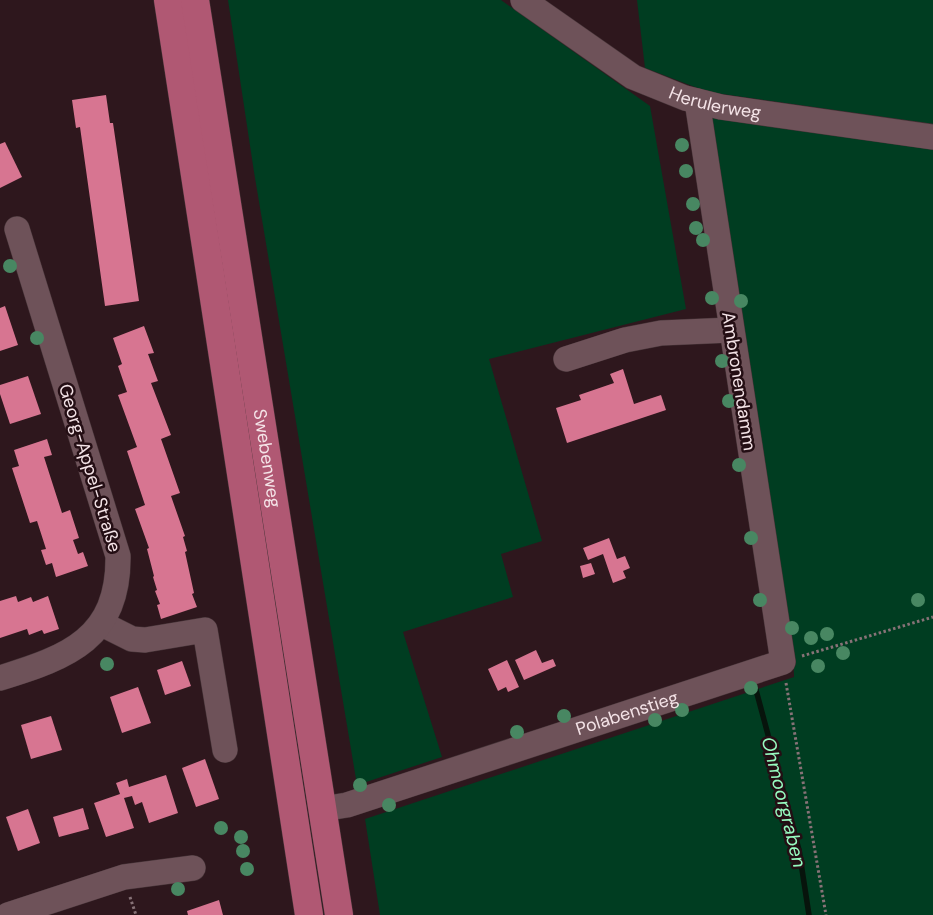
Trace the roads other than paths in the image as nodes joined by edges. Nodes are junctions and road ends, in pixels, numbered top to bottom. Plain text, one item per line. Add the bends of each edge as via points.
1 (168, 0) edge
2 (195, 0) edge
3 (524, 0) edge
4 (697, 101) junction
5 (933, 137) edge
6 (16, 229) dead end
7 (731, 330) junction
8 (566, 359) dead end
9 (102, 624) junction
10 (782, 662) joint
11 (0, 678) edge
12 (225, 750) dead end
13 (322, 809) junction
14 (193, 868) dead end
15 (8, 915) edge
16 (310, 915) edge
17 (339, 915) edge

1 - 16 main road, Swebenweg
2 - 13 main road, Swebenweg
3 - 4 street, Herulerweg via 632,76
4 - 5 street, Herulerweg
4 - 7 street, Ambronendamm
6 - 9 street, Georg-Appel-Straße via 118,556 118,580
7 - 8 street via 661,332
7 - 10 street, Ambronendamm
9 - 11 street, Georg-Appel-Straße via 64,655
9 - 12 street via 132,639 145,640 205,630
10 - 13 street, Polabenstieg via 347,805
13 - 17 main road, Swebenweg
14 - 15 street via 124,877

